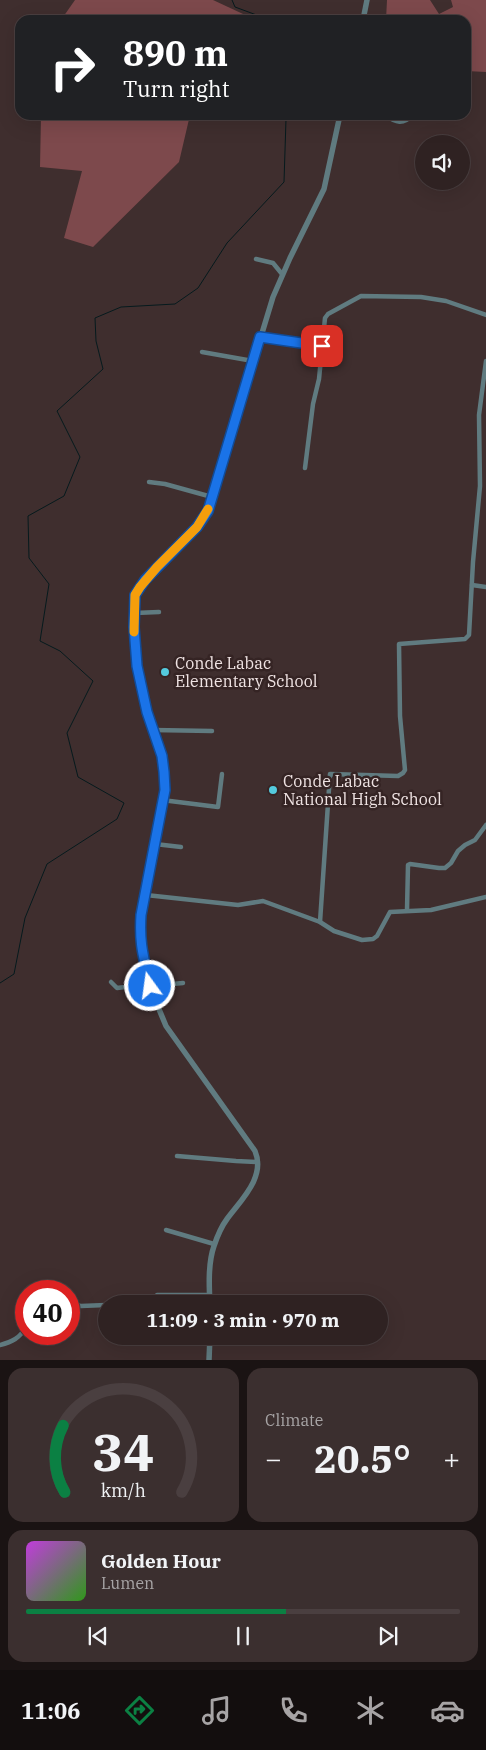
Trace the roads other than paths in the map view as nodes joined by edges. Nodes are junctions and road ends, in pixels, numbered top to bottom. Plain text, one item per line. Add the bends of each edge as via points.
1 (367, 0) edge
2 (364, 15) edge
3 (339, 120) edge
4 (392, 120) edge
5 (407, 120) edge
6 (256, 259) dead end
7 (282, 274) junction
8 (486, 315) edge
9 (260, 337) junction
10 (322, 346) junction
11 (202, 352) dead end
12 (253, 360) junction
13 (486, 361) edge
14 (305, 468) dead end
15 (149, 482) dead end
16 (212, 497) junction
17 (472, 584) junction
18 (486, 587) edge
19 (159, 612) dead end
20 (134, 613) junction
21 (153, 730) junction
22 (212, 730) dead end
23 (222, 774) dead end
24 (162, 800) junction
25 (486, 825) edge
26 (155, 844) junction
27 (181, 847) dead end
28 (146, 895) junction
29 (486, 898) edge
30 (407, 910) junction
31 (320, 922) junction
32 (111, 982) dead end
33 (183, 983) dead end
34 (150, 985) junction
35 (177, 1156) dead end
36 (258, 1162) junction
37 (166, 1230) dead end
38 (214, 1244) junction
39 (210, 1295) edge
40 (98, 1305) edge
41 (80, 1306) edge
42 (15, 1339) edge
43 (0, 1345) edge
44 (210, 1345) edge
45 (209, 1360) edge

1 - 2 street
3 - 7 street via 324,189
4 - 5 street via 399,123
6 - 7 street via 274,263
7 - 9 street
8 - 10 street via 446,301 421,297 361,296 328,314
9 - 10 street
9 - 12 street
10 - 14 street
11 - 12 street
12 - 16 street
13 - 17 street via 479,415 480,486
15 - 16 street
16 - 20 street via 208,511 197,527 140,587 135,595
17 - 18 street
17 - 31 street via 470,634 465,639 399,644 403,773 398,776 330,774
19 - 20 street
20 - 21 street via 141,691
21 - 22 street
21 - 24 street via 162,756 165,790
23 - 24 street via 218,807
24 - 26 street
25 - 30 street via 445,868 408,865
26 - 27 street
26 - 28 street
28 - 31 street via 238,905 263,900
28 - 34 street via 140,936
29 - 30 street via 431,910
30 - 31 street via 390,912 377,936 368,940 334,931
32 - 34 street via 117,988
33 - 34 street
34 - 36 street via 166,1026 255,1151
35 - 36 street
36 - 38 street via 255,1180 226,1220
37 - 38 street
38 - 39 street
40 - 41 street
42 - 43 street
44 - 45 street

